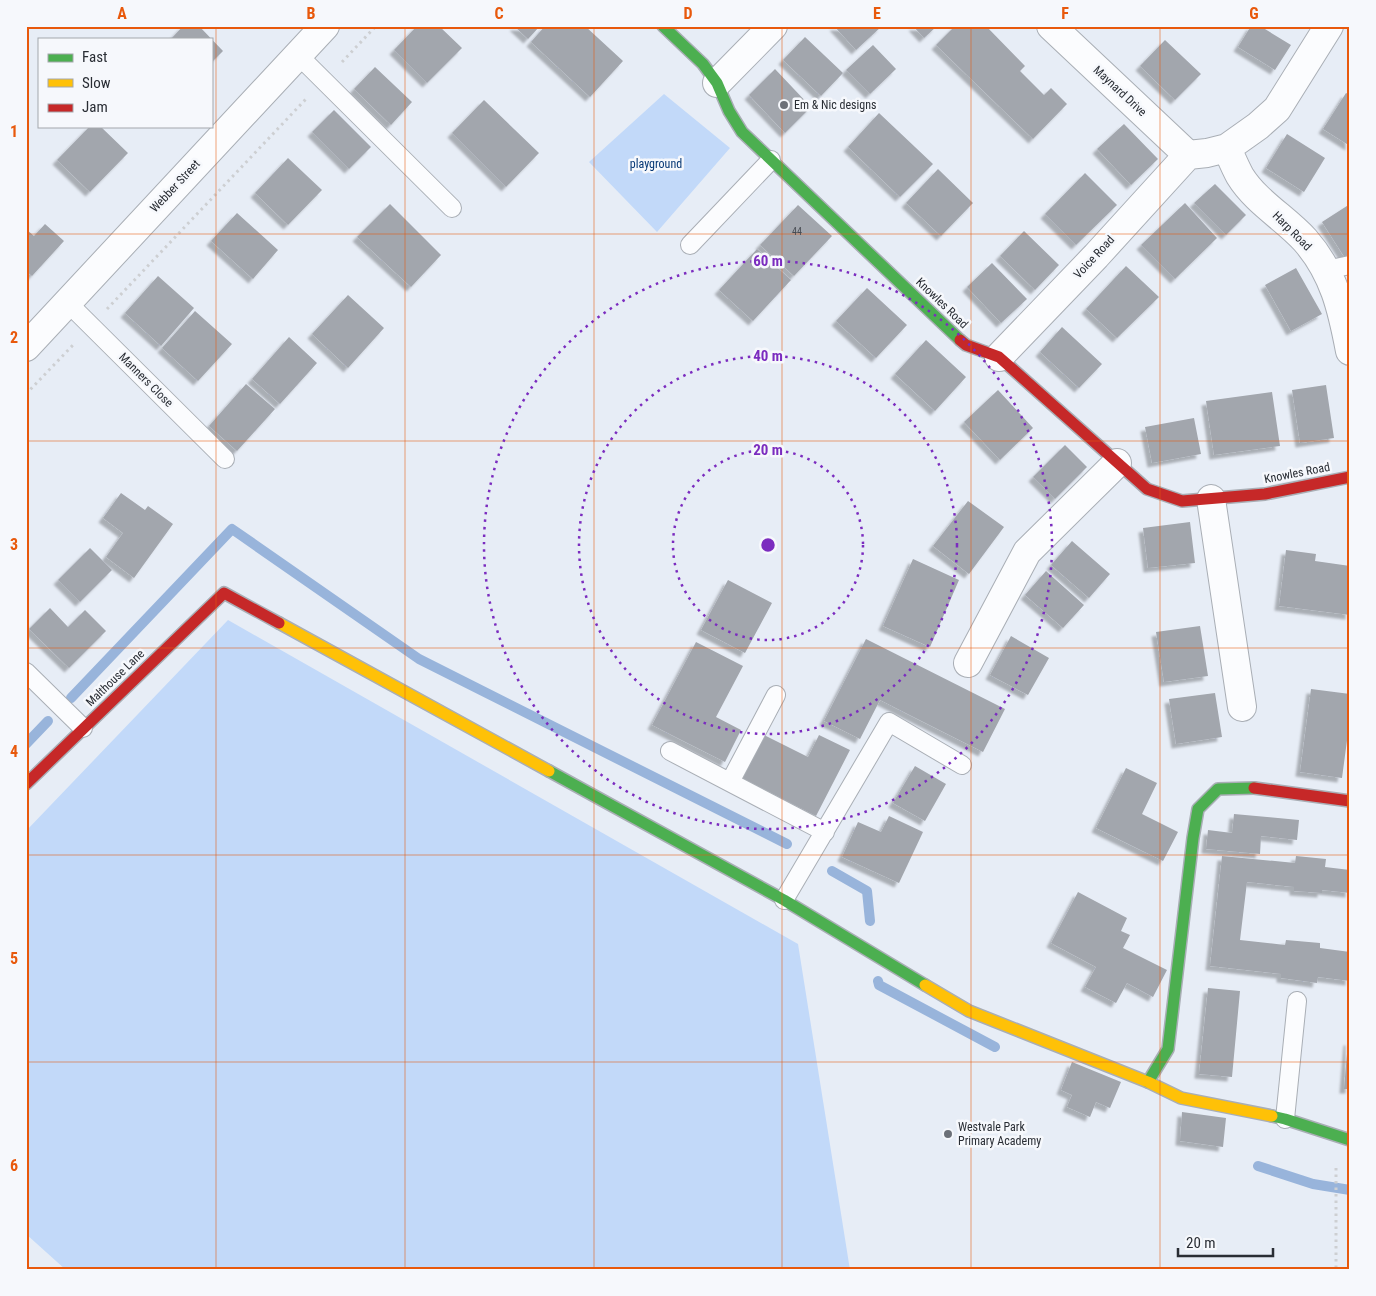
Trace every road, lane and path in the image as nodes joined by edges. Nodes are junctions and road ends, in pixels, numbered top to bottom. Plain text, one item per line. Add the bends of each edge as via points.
1 (325, 26) edge
2 (376, 26) edge
3 (663, 26) edge
4 (773, 26) edge
5 (1051, 26) edge
6 (1329, 26) edge
7 (298, 55) junction
8 (323, 81) junction
9 (717, 84) junction
10 (1227, 148) junction
11 (1188, 155) junction
12 (771, 160) junction
13 (452, 208) dead end
14 (690, 245) dead end
15 (1338, 267) edge
16 (67, 302) junction
17 (91, 326) junction
18 (29, 336) edge
19 (1350, 351) edge
20 (999, 357) junction
21 (26, 394) edge
22 (225, 459) dead end
23 (1117, 463) junction
24 (1350, 477) edge
25 (1211, 500) junction
26 (968, 663) dead end
27 (26, 672) edge
28 (776, 695) dead end
29 (1242, 707) dead end
30 (83, 728) junction
31 (670, 751) dead end
32 (962, 765) dead end
33 (730, 782) junction
34 (26, 784) edge
35 (1350, 801) edge
36 (825, 832) junction
37 (784, 900) junction
38 (1297, 1001) dead end
39 (1148, 1082) junction
40 (1285, 1118) junction
41 (1350, 1140) edge
42 (1335, 1173) dead end
43 (1336, 1270) edge

1 - 7 street, Webber Street
2 - 8 path
3 - 9 street, Knowles Road via 703,64
4 - 9 street
5 - 11 street, Maynard Drive
6 - 10 street via 1277,109
7 - 8 lane
7 - 16 street, Webber Street
8 - 13 lane
8 - 17 path
9 - 12 street, Knowles Road via 742,132
10 - 11 street
10 - 15 street, Harp Road via 1241,177 1262,201
11 - 20 street, Voice Road
12 - 14 lane
12 - 20 street, Knowles Road via 966,345
15 - 19 street, Harp Road via 1338,295
16 - 17 lane, Manners Close
16 - 18 street, Webber Street
17 - 21 path
17 - 22 lane, Manners Close
20 - 23 street, Knowles Road
23 - 25 street, Knowles Road via 1147,489 1182,501
23 - 26 street via 1027,552
24 - 25 street, Knowles Road via 1265,494
25 - 29 street
27 - 30 lane
28 - 33 lane
30 - 34 street, Malthouse Lane
30 - 37 street, Malthouse Lane via 224,593
31 - 33 lane
32 - 36 lane via 889,722
33 - 36 lane
35 - 39 street via 1242,787 1218,789 1198,809 1168,1049
36 - 37 lane
37 - 39 street via 969,1012
38 - 40 lane
39 - 40 street via 1181,1098
40 - 41 street
42 - 43 path

